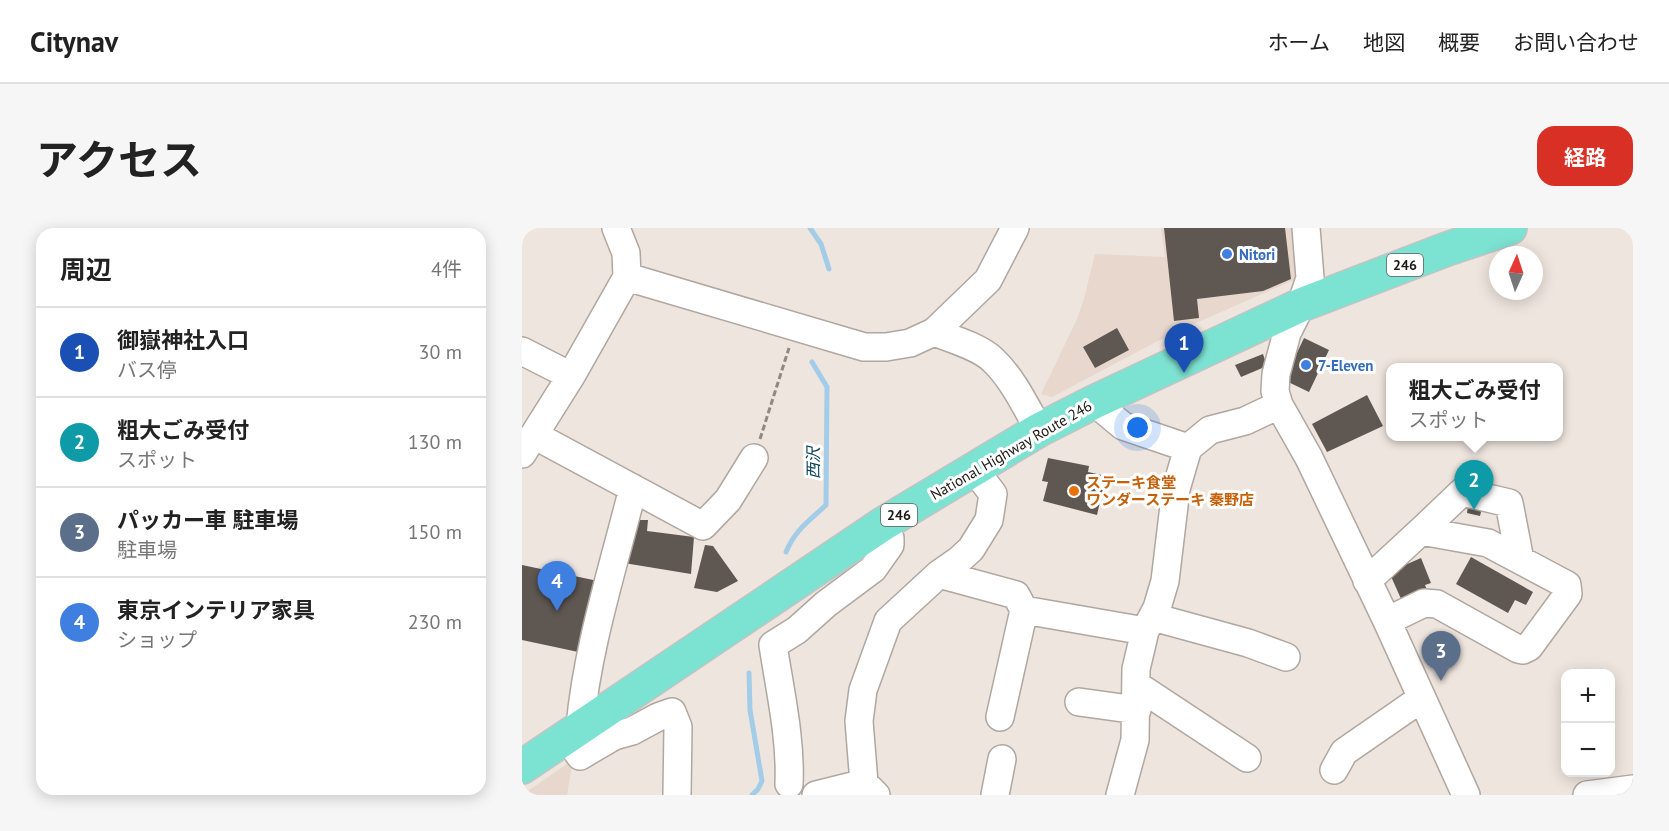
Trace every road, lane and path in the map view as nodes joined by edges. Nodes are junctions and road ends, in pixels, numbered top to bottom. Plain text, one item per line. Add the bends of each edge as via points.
1 (616, 228) edge
2 (1014, 228) edge
3 (1306, 228) edge
4 (1510, 228) edge
5 (627, 277) junction
6 (1301, 305) junction
7 (801, 329) junction
8 (934, 332) junction
9 (522, 351) edge
10 (570, 376) junction
11 (1094, 402) junction
12 (1279, 405) junction
13 (1039, 430) junction
14 (528, 444) edge
15 (1188, 448) junction
16 (754, 458) joint
17 (974, 469) junction
18 (633, 488) junction
19 (884, 524) junction
20 (1421, 531) junction
21 (1520, 560) junction
22 (939, 574) junction
23 (1368, 581) junction
24 (1024, 610) junction
25 (1387, 621) junction
26 (1149, 624) junction
27 (1286, 657) dead end
28 (1137, 698) junction
29 (1422, 698) junction
30 (1079, 702) dead end
31 (1000, 717) dead end
32 (573, 732) junction
33 (1247, 758) dead end
34 (1002, 759) dead end
35 (522, 767) edge
36 (1332, 773) dead end
37 (789, 784) dead end
38 (870, 789) edge
39 (1633, 789) edge
40 (677, 795) edge
41 (816, 795) edge
42 (995, 795) edge
43 (1120, 795) edge
44 (1466, 795) edge
45 (1587, 795) edge

1 - 5 street via 626,253
2 - 8 street via 988,280
3 - 6 street via 1310,278
4 - 6 highway, National Highway Route 246 / 246
5 - 7 street
5 - 10 street
6 - 11 highway, National Highway Route 246 / 246
6 - 12 street via 1287,333 1276,374
7 - 8 street via 864,347 910,343
7 - 16 path via 788,349
8 - 13 street via 992,358
9 - 10 street
10 - 14 street
11 - 13 highway, National Highway Route 246 / 246
11 - 15 street via 1123,426
12 - 15 street via 1245,421 1210,430
12 - 23 street
13 - 17 highway, National Highway Route 246 / 246
14 - 18 street
15 - 26 street via 1176,489 1166,581
16 - 18 street via 728,500 703,526
17 - 19 highway, National Highway Route 246 / 246
17 - 22 street via 993,494 988,520 971,549
18 - 32 street via 582,708
19 - 32 highway, National Highway Route 246 / 246
19 - 37 street via 890,545 873,569 797,630 772,645 786,731
20 - 21 street via 1488,543
20 - 21 street via 1462,492 1509,503
20 - 23 street
21 - 25 street via 1569,589 1529,647 1518,649 1437,604 1424,603
22 - 24 street via 1016,595
22 - 38 street via 888,621 863,690 859,721
23 - 25 street
24 - 26 street
24 - 31 street
25 - 29 street
26 - 27 street via 1248,643
26 - 28 street via 1136,669
28 - 30 street
28 - 33 street
28 - 43 street via 1135,740
29 - 36 street via 1344,752
29 - 44 street
32 - 35 highway, National Highway Route 246 / 246
32 - 40 street via 580,756 614,736 672,712 678,727
34 - 42 street
38 - 41 street
39 - 45 street

